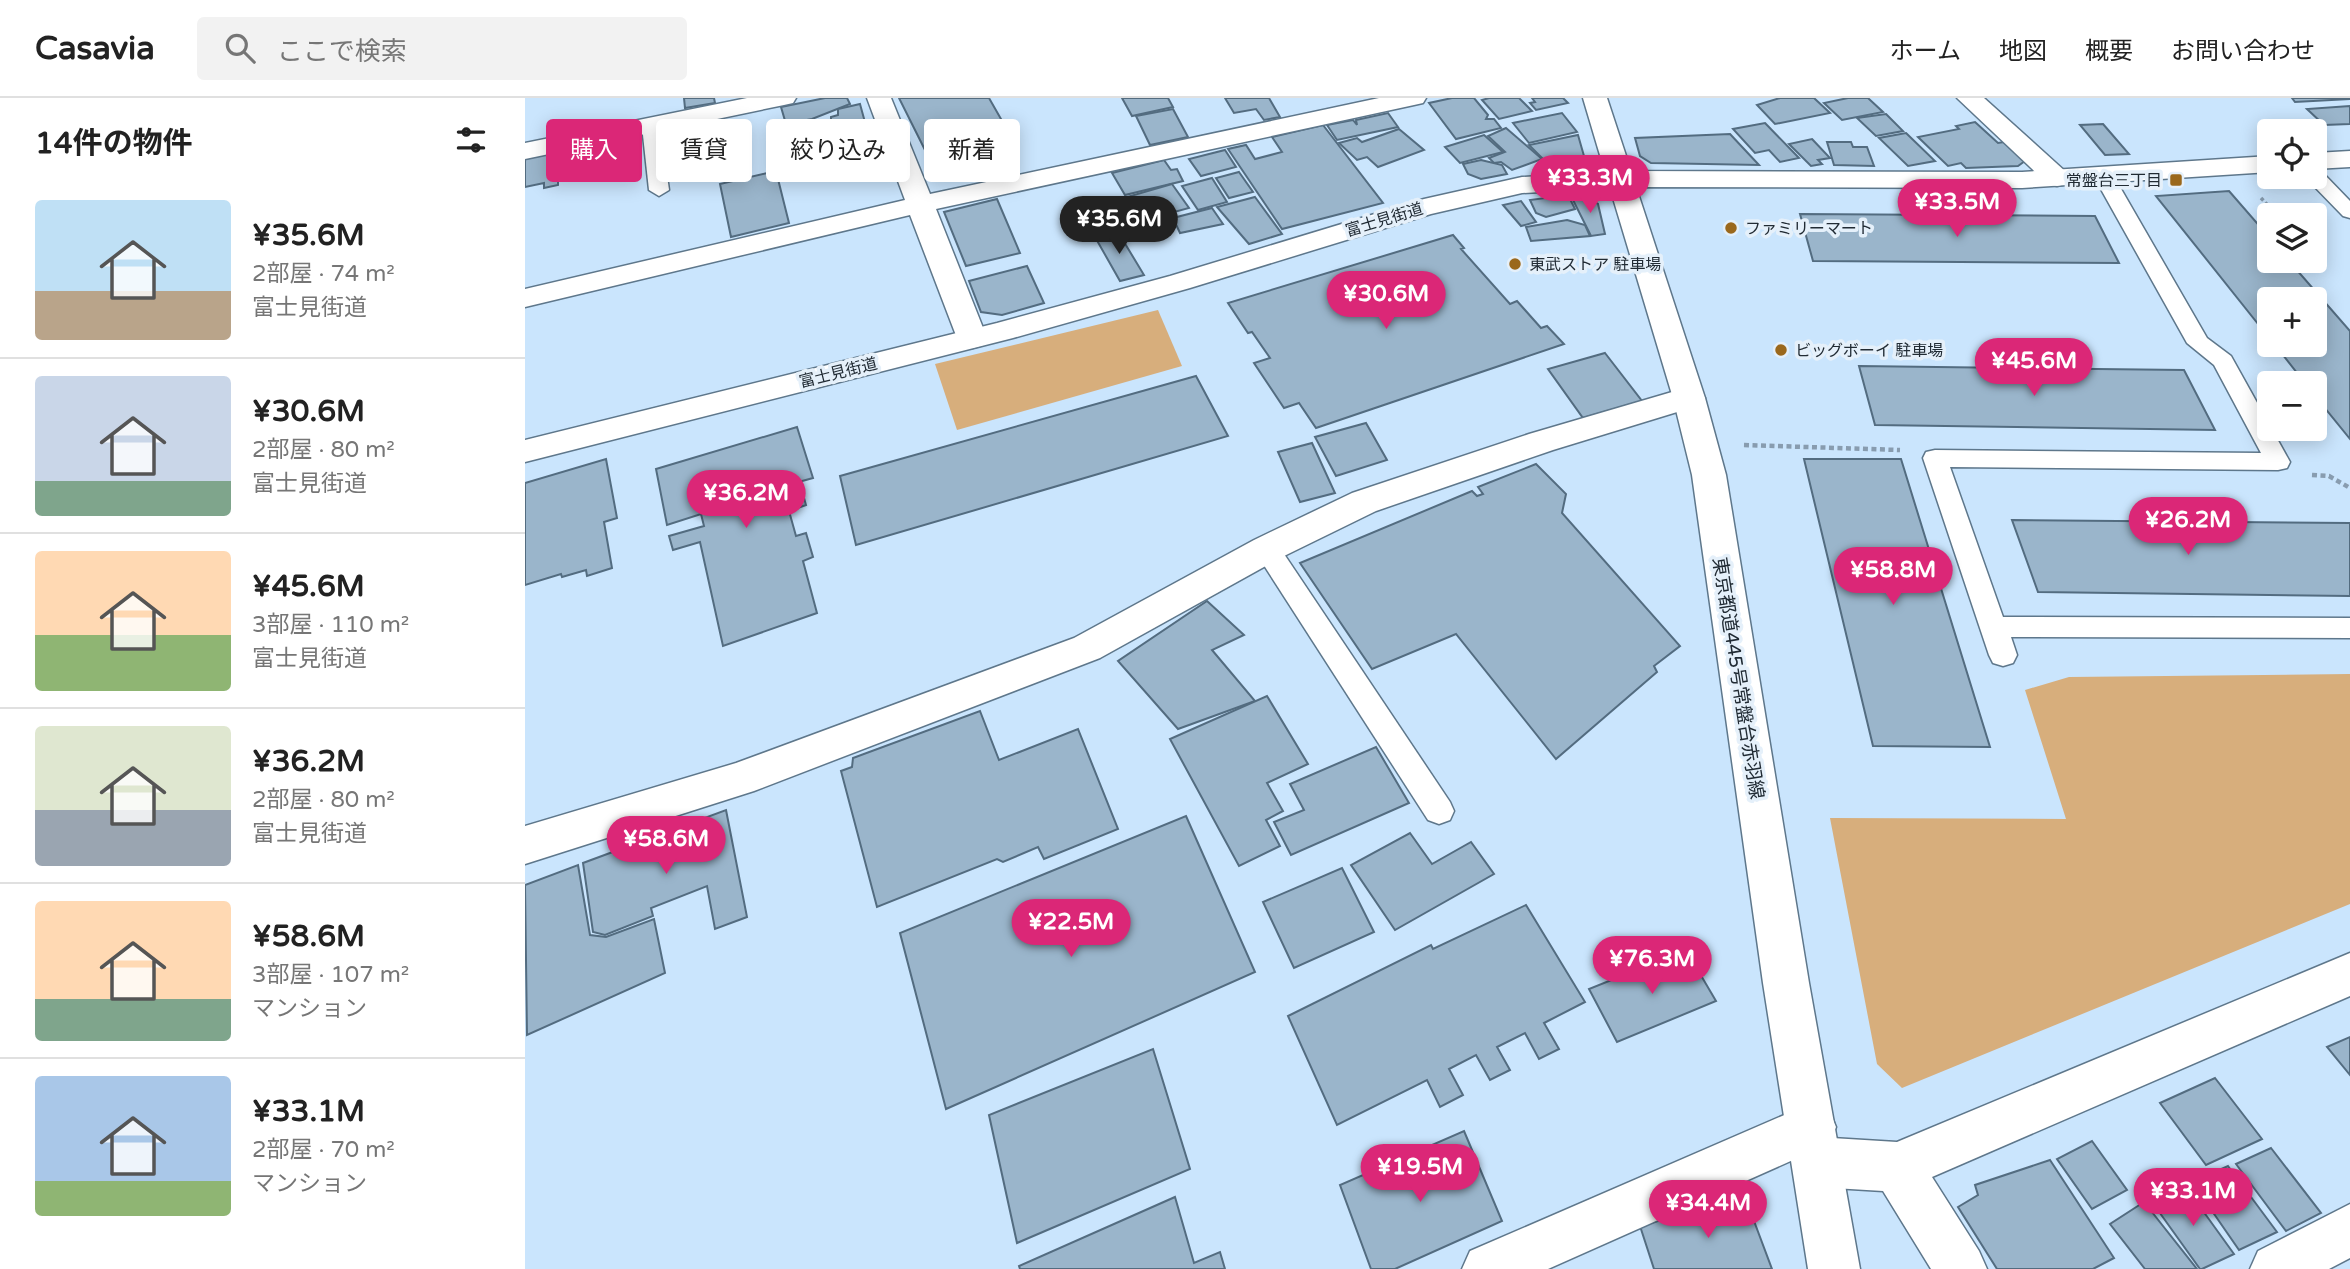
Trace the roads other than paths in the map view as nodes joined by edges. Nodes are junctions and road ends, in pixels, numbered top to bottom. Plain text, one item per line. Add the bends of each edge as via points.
1 (784, 98) edge
2 (879, 98) edge
3 (1414, 98) edge
4 (1595, 98) edge
5 (1969, 98) edge
6 (1343, 106) edge
7 (642, 121) joint
8 (546, 146) edge
9 (525, 151) edge
10 (2350, 159) edge
11 (2327, 160) edge
12 (2257, 165) edge
13 (2103, 175) junction
14 (2056, 177) junction
15 (1620, 179) junction
16 (2327, 188) edge
17 (659, 190) dead end
18 (922, 204) junction
19 (2350, 212) edge
20 (525, 298) edge
21 (972, 338) junction
22 (1689, 398) junction
23 (525, 451) edge
24 (1267, 549) junction
25 (1994, 627) junction
26 (2350, 628) edge
27 (2003, 655) dead end
28 (1439, 811) dead end
29 (525, 845) edge
30 (2350, 974) edge
31 (1814, 1144) junction
32 (1896, 1167) junction
33 (2350, 1230) edge
34 (1488, 1269) edge
35 (1834, 1269) edge
36 (1961, 1269) edge
37 (2276, 1269) edge

1 - 7 street
2 - 18 street
3 - 6 street
4 - 15 street, 東京都道445号常盤台赤羽線
5 - 14 street
6 - 18 street
7 - 17 lane
8 - 9 street
10 - 11 street
12 - 13 street, 富士見街道
13 - 14 street, 富士見街道
13 - 25 lane via 2198,343 2223,360 2278,462 1935,458
14 - 15 street, 富士見街道
15 - 21 street, 富士見街道 via 1523,185 1424,207 1180,282
15 - 22 street, 東京都道445号常盤台赤羽線
16 - 19 lane
18 - 20 street
18 - 21 street
21 - 23 street, 富士見街道
22 - 24 street via 1364,502
22 - 31 street, 東京都道445号常盤台赤羽線 via 1709,475
24 - 28 lane
24 - 29 street via 1087,648 740,779
25 - 26 lane
25 - 27 lane
30 - 32 street
31 - 32 street
31 - 34 street
31 - 35 street, 東京都道445号常盤台赤羽線
32 - 36 street
33 - 37 street

